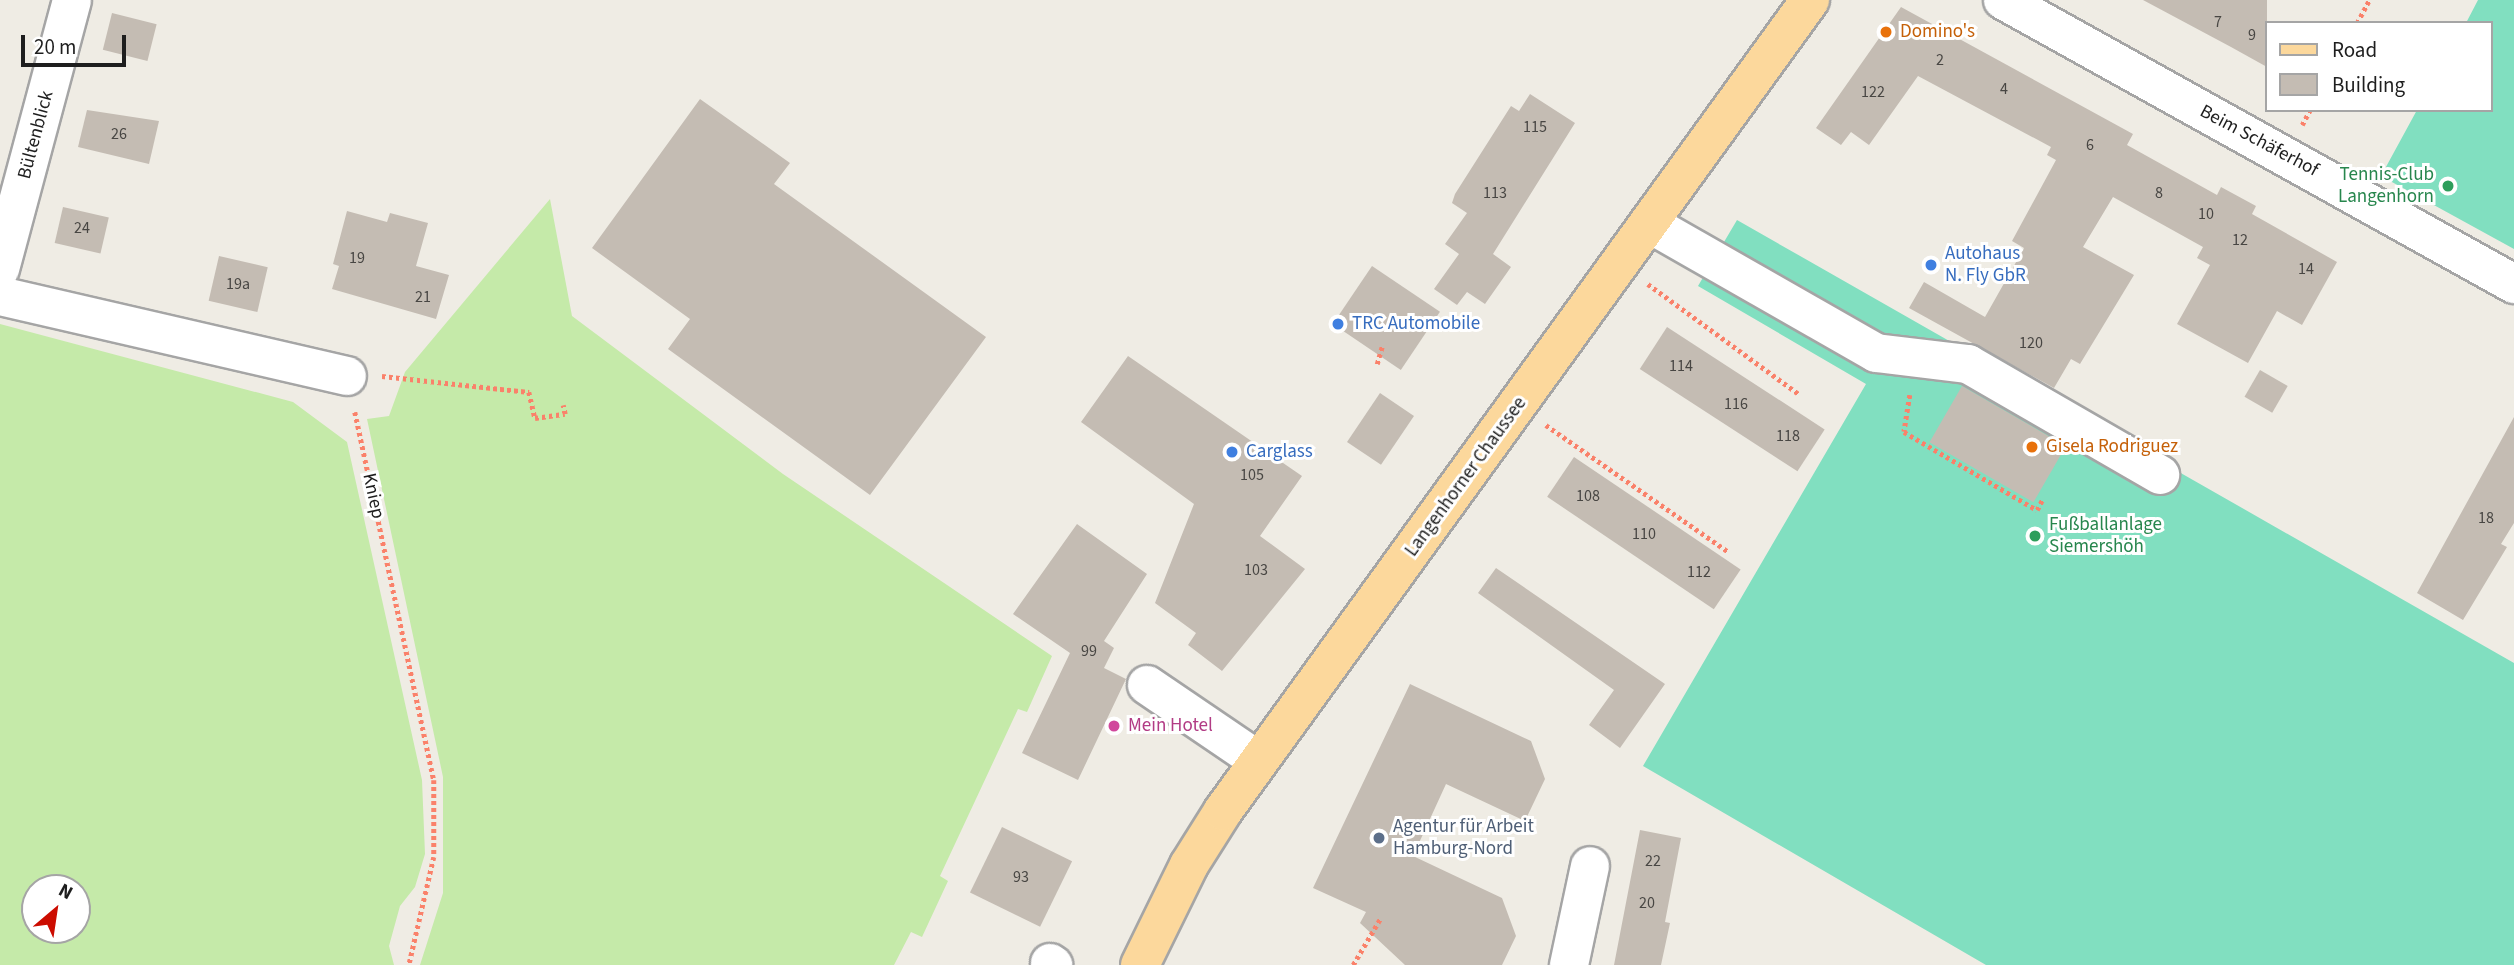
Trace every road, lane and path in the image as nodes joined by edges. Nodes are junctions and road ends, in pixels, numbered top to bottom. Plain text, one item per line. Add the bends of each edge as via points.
1 (72, 0) edge
2 (1810, 0) edge
3 (2003, 0) edge
4 (2369, 0) edge
5 (2358, 21) edge
6 (1650, 224) junction
7 (1620, 264) junction
8 (0, 270) edge
9 (2514, 284) edge
10 (0, 296) edge
11 (1382, 347) dead end
12 (1876, 353) junction
13 (1377, 364) dead end
14 (361, 376) junction
15 (1800, 395) dead end
16 (563, 405) dead end
17 (1518, 406) junction
18 (2160, 475) dead end
19 (2043, 498) dead end
20 (1729, 552) dead end
21 (1147, 685) dead end
22 (1259, 761) junction
23 (1590, 866) dead end
24 (1380, 919) dead end
25 (1356, 964) edge
26 (409, 965) edge
27 (1140, 965) edge
28 (1569, 965) edge

1 - 8 street, Bültenblick
2 - 6 main road, Langenhorner Chaussee
3 - 9 street, Beim Schäferhof
4 - 5 path
6 - 7 main road, Langenhorner Chaussee
6 - 12 street
7 - 15 path
7 - 17 main road, Langenhorner Chaussee
10 - 14 street
11 - 13 path
12 - 18 street via 1968,364
12 - 19 path via 1913,373 1904,432 2037,510
14 - 16 path via 529,392 535,418 565,414
14 - 26 path, Kniep via 434,780 434,857
17 - 20 path
17 - 22 main road, Langenhorner Chaussee
21 - 22 street
22 - 27 main road, Langenhorner Chaussee via 1189,865
23 - 28 street
24 - 25 path

